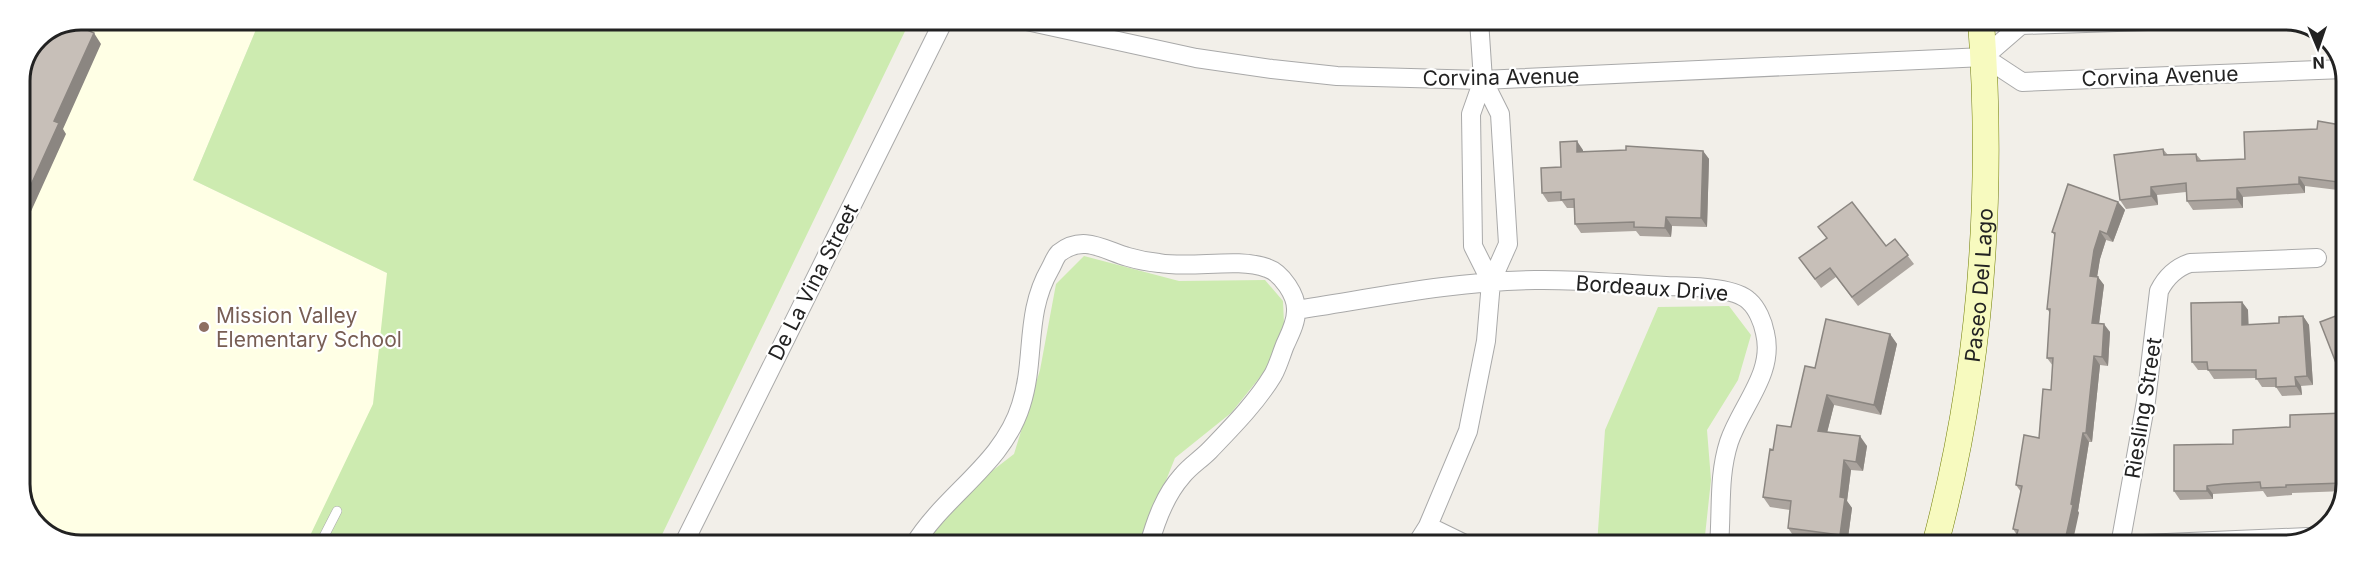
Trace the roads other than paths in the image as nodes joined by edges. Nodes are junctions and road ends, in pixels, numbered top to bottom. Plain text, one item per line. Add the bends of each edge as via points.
1 (939, 30) edge
2 (1067, 30) edge
3 (1480, 30) edge
4 (1982, 30) edge
5 (2015, 30) edge
6 (1984, 57) junction
7 (2335, 69) edge
8 (1483, 80) junction
9 (2317, 258) dead end
10 (1491, 282) junction
11 (1296, 310) junction
12 (337, 511) dead end
13 (1428, 526) junction
14 (325, 535) edge
15 (688, 535) edge
16 (920, 535) edge
17 (1152, 535) edge
18 (1422, 535) edge
19 (1446, 535) edge
20 (1719, 535) edge
21 (1937, 535) edge
22 (2122, 535) edge

1 - 15 street, De La Vina Street
2 - 8 street, Corvina Avenue via 1272,69 1337,76
3 - 8 street
4 - 6 street, Paseo Del Lago
5 - 6 street
6 - 7 street, Corvina Avenue via 2022,82
6 - 8 street, Corvina Avenue
6 - 21 street, Paseo Del Lago via 1987,184 1980,302 1963,428
8 - 10 street via 1471,114 1473,246
8 - 10 street via 1500,114 1508,244
9 - 22 street, Riesling Street via 2190,263 2164,281 2159,291 2146,401
10 - 11 street, Bordeaux Drive
10 - 13 street via 1486,341 1468,431
10 - 20 street, Bordeaux Drive via 1536,279 1692,287 1733,292 1749,300 1766,333 1767,353 1765,368 1734,430 1725,458
11 - 16 street via 1294,296 1270,268 1253,264 1162,264 1091,243 1059,254 1038,298 1030,331 1028,377 1021,407 1006,440
11 - 17 street via 1294,326 1274,373 1235,425 1183,475 1167,497
12 - 14 lane
13 - 18 street
13 - 19 street

